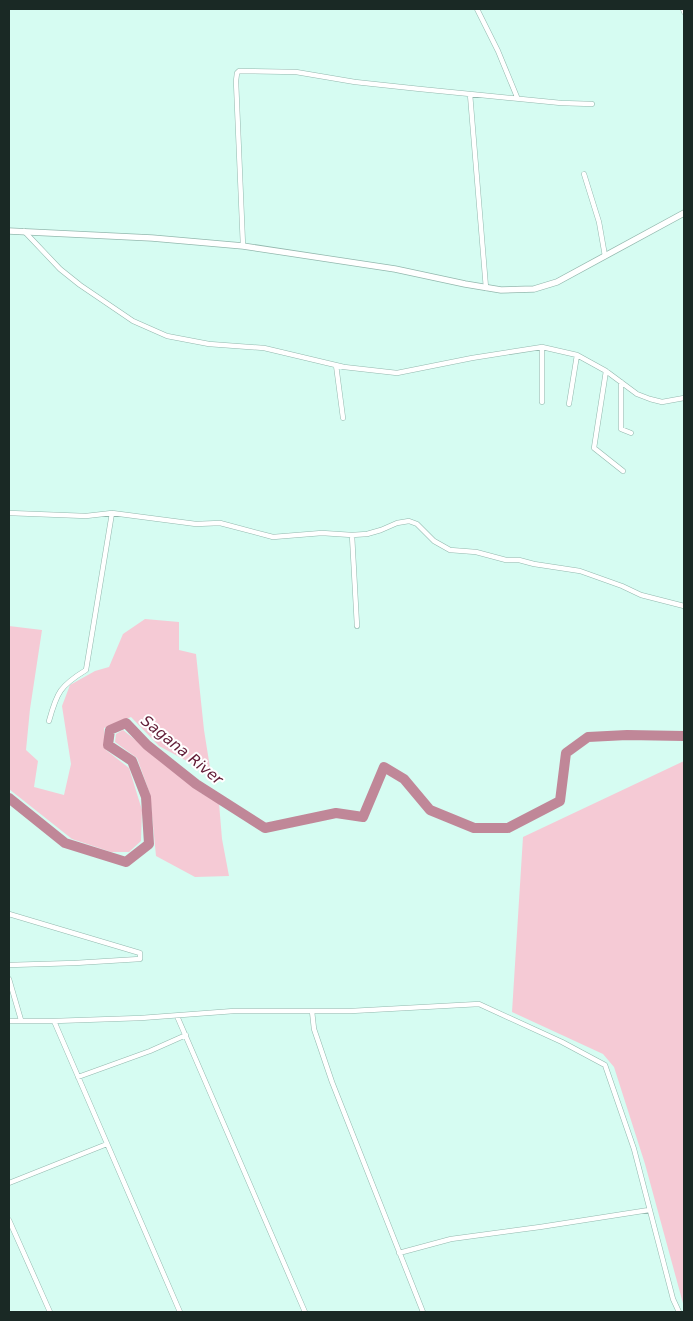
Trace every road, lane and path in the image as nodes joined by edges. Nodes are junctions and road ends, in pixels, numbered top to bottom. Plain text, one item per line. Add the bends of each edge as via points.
1 (477, 9) edge
2 (470, 94) junction
3 (517, 97) junction
4 (592, 104) dead end
5 (584, 174) dead end
6 (684, 213) edge
7 (9, 231) edge
8 (24, 231) junction
9 (243, 246) junction
10 (606, 256) junction
11 (486, 288) junction
12 (542, 348) junction
13 (577, 355) junction
14 (336, 365) junction
15 (606, 371) junction
16 (622, 382) junction
17 (684, 398) edge
18 (542, 402) dead end
19 (569, 404) dead end
20 (343, 418) dead end
21 (631, 433) dead end
22 (623, 471) dead end
23 (9, 513) edge
24 (112, 513) junction
25 (352, 535) junction
26 (684, 606) edge
27 (357, 626) dead end
28 (49, 720) dead end
29 (9, 914) edge
30 (9, 965) edge
31 (9, 978) edge
32 (312, 1011) junction
33 (178, 1016) junction
34 (21, 1020) junction
35 (9, 1021) edge
36 (54, 1021) junction
37 (186, 1036) junction
38 (78, 1077) junction
39 (107, 1144) junction
40 (9, 1183) edge
41 (649, 1210) junction
42 (9, 1220) edge
43 (399, 1253) junction
44 (50, 1312) edge
45 (180, 1312) edge
46 (305, 1312) edge
47 (423, 1312) edge
48 (679, 1312) edge

1 - 3 street
2 - 3 street
2 - 9 street via 355,82 296,72 239,71
2 - 11 street
3 - 4 street
5 - 10 street
6 - 10 street
7 - 8 street
8 - 9 street
8 - 14 street via 80,285 152,330 183,340 264,348
9 - 11 street via 395,269
10 - 11 street via 557,282 534,289
12 - 13 street
12 - 14 street via 397,373
12 - 18 street
13 - 15 street
13 - 19 street
14 - 20 street
15 - 16 street
15 - 22 street via 594,448
16 - 17 street via 637,394 662,402
16 - 21 street via 621,429
23 - 24 street via 86,516
24 - 25 street via 196,524 220,523 273,537 322,533
24 - 28 street via 86,670 63,686
25 - 26 street via 368,534 397,522 409,522 417,524 450,550 580,571 640,595
25 - 27 street
29 - 30 street via 140,953 140,959
31 - 34 street
32 - 33 street via 234,1011
32 - 41 street via 479,1004 603,1062 634,1149
32 - 43 street via 314,1029 332,1082
33 - 36 street
33 - 37 street
34 - 35 street
34 - 36 street
36 - 38 street
37 - 38 street
37 - 46 street
38 - 39 street
39 - 40 street
39 - 45 street
41 - 43 street via 451,1239
41 - 48 street
42 - 44 street
43 - 47 street

